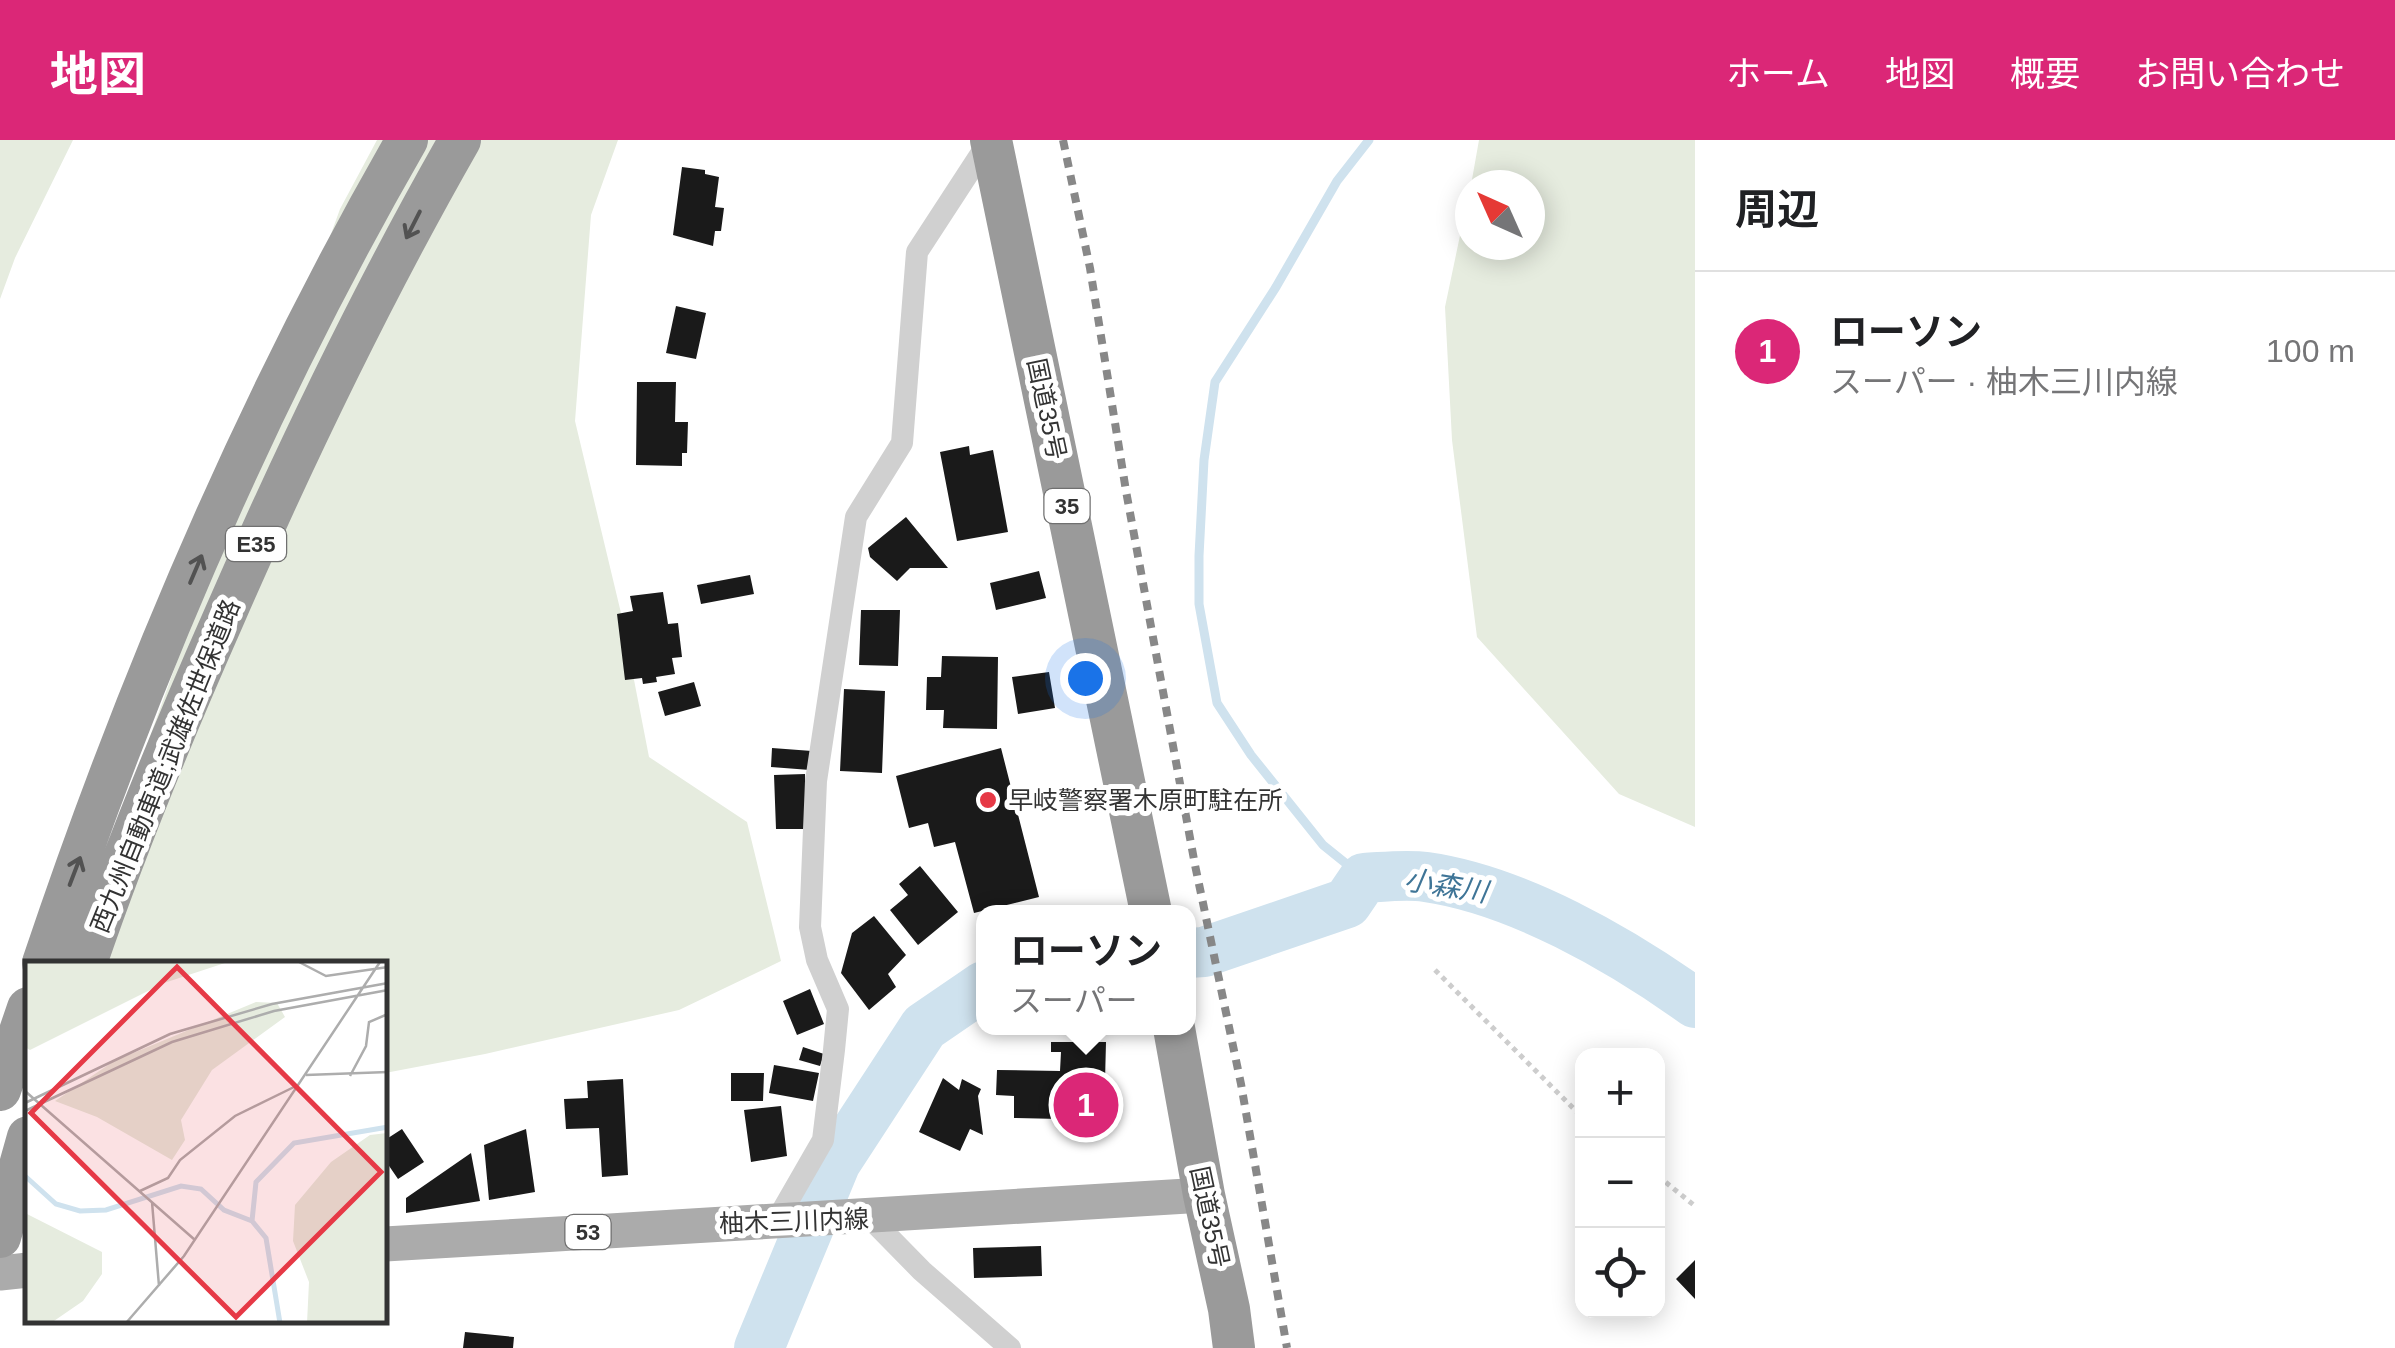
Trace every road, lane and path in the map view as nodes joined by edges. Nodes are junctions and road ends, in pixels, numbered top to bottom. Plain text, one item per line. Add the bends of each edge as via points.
1 (407, 140) edge
2 (460, 140) edge
3 (991, 140) edge
4 (1147, 893) edge
5 (44, 961) edge
6 (87, 961) edge
7 (1436, 970) dead end
8 (25, 1017) edge
9 (1175, 1035) edge
10 (0, 1090) edge
11 (1575, 1110) edge
12 (25, 1145) edge
13 (1665, 1182) edge
14 (1204, 1195) junction
15 (1695, 1206) edge
16 (870, 1218) junction
17 (784, 1220) junction
18 (0, 1237) edge
19 (388, 1244) edge
20 (25, 1270) edge
21 (0, 1272) edge
22 (1010, 1348) edge
23 (1234, 1348) edge

5 -> 1 highway, 西九州自動車道;武雄佐世保道路 / E35 via 144,689 248,446
2 -> 6 highway, 西九州自動車道;武雄佐世保道路 / E35 via 289,468 185,706
3 - 4 highway, 国道35号 / 35
3 - 17 street via 917,252 902,444 856,517 816,781 810,927 838,1009 834,1050 823,1140
7 - 11 path
8 - 10 highway
9 - 14 highway, 国道35号
12 - 18 highway
13 - 15 path
14 - 16 main road, 柚木三川内線 / 53
14 - 23 highway, 国道35号
16 - 17 main road, 柚木三川内線 / 53
16 - 22 street
17 - 19 main road, 柚木三川内線 / 53
20 - 21 main road

